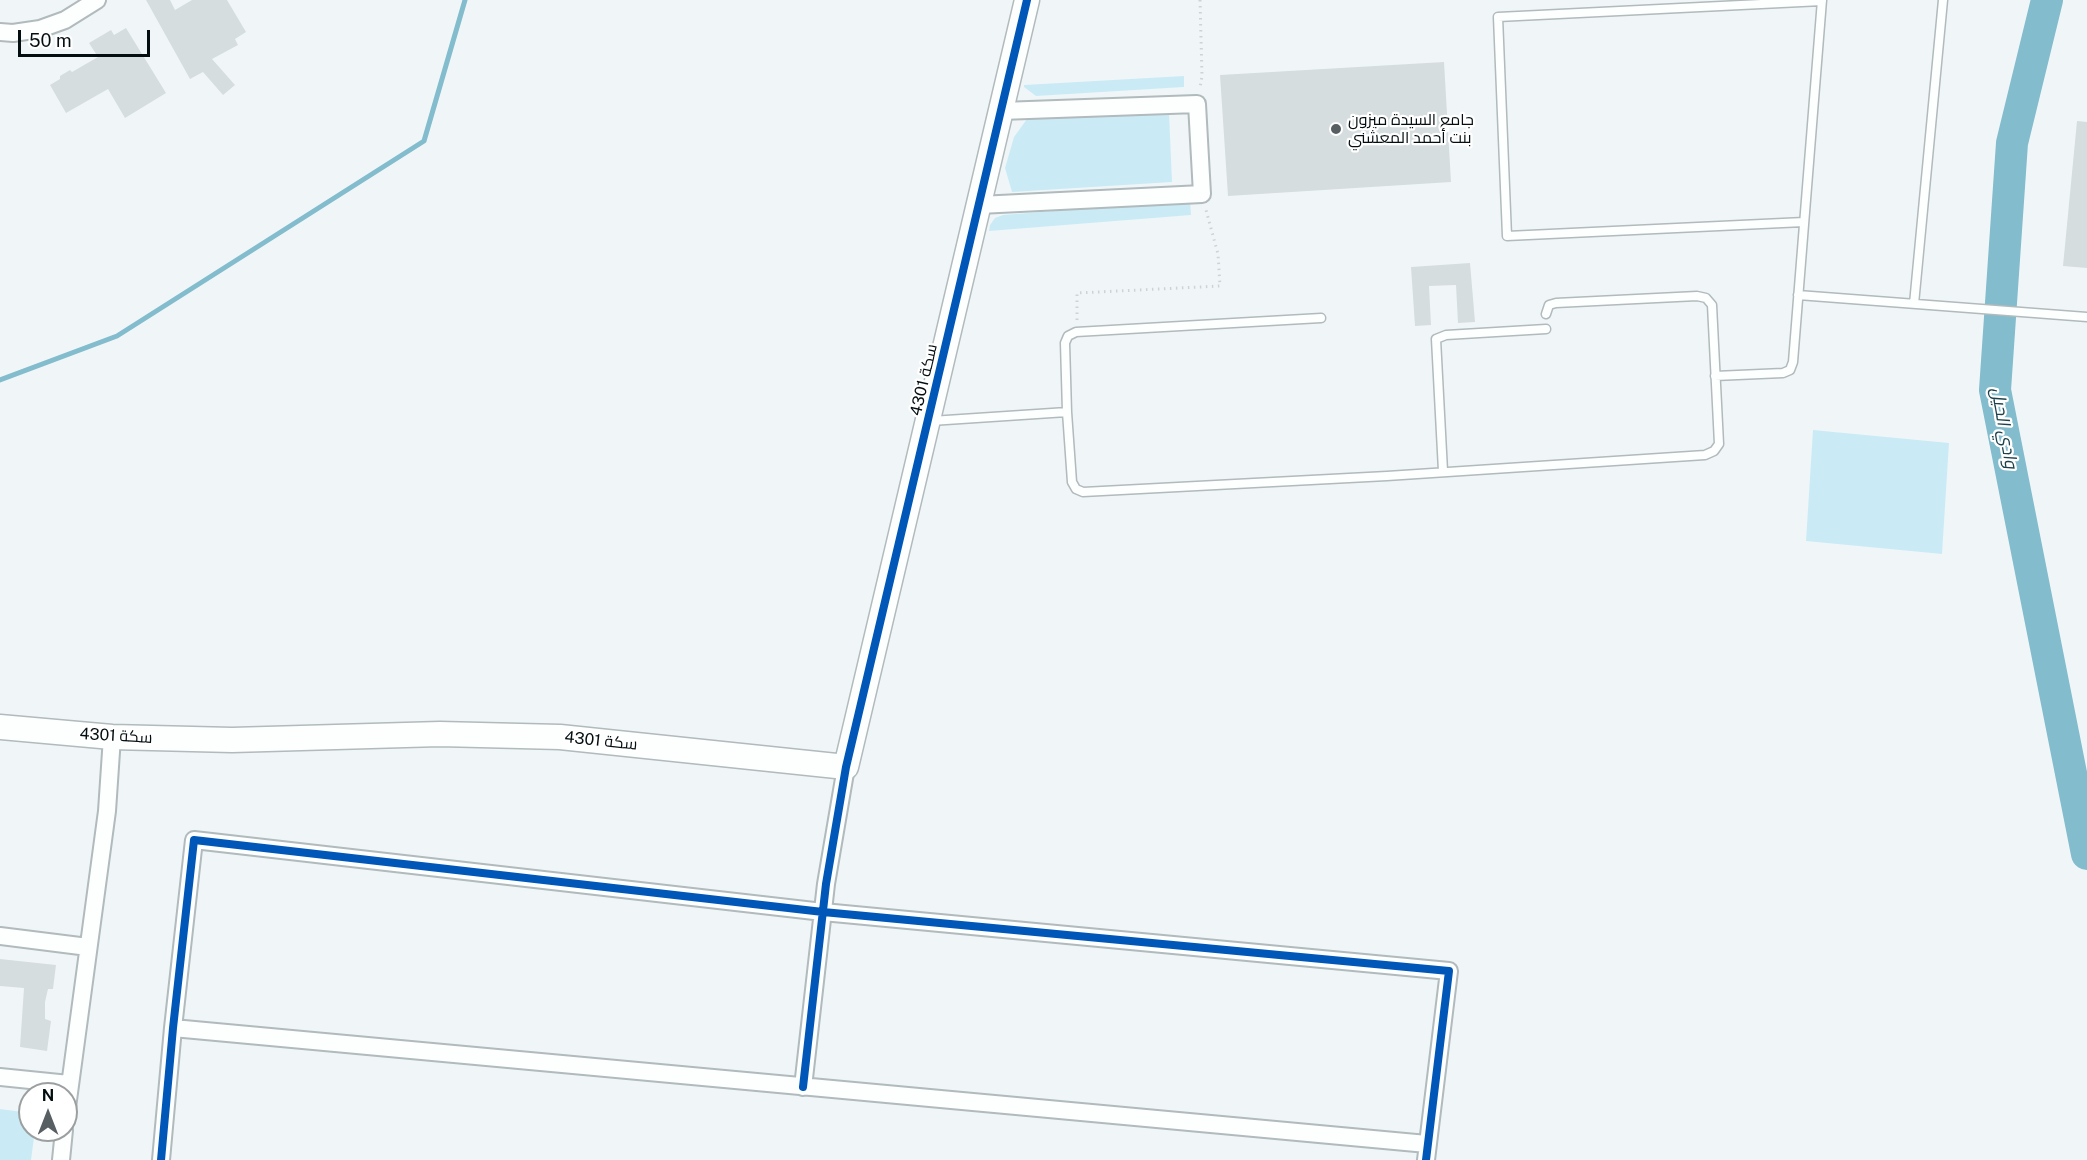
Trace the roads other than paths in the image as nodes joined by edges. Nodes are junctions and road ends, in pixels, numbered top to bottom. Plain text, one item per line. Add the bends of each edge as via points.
1 (97, 0) edge
2 (1027, 0) edge
3 (1942, 0) edge
4 (1822, 1) edge
5 (0, 32) edge
6 (1001, 111) junction
7 (979, 205) junction
8 (1804, 222) junction
9 (1798, 295) junction
10 (1914, 304) junction
11 (1546, 314) dead end
12 (2087, 317) edge
13 (1321, 318) dead end
14 (1546, 328) dead end
15 (1715, 376) junction
16 (1067, 412) junction
17 (928, 422) junction
18 (1443, 471) junction
19 (0, 727) edge
20 (112, 737) junction
21 (846, 767) junction
22 (823, 912) junction
23 (0, 936) edge
24 (88, 947) junction
25 (173, 1028) junction
26 (0, 1077) edge
27 (49, 1082) edge
28 (69, 1082) edge
29 (803, 1087) junction
30 (63, 1142) edge
31 (1427, 1152) edge
32 (62, 1160) edge
33 (160, 1160) edge

1 - 5 street via 65,20 40,29
2 - 6 street, سكة 4301
3 - 10 lane
4 - 8 lane
4 - 8 lane via 1498,17 1507,237
6 - 7 street, سكة 4301
6 - 7 street via 1197,104 1202,194
7 - 17 street, سكة 4301
8 - 9 lane
9 - 10 lane
9 - 15 lane via 1790,370
10 - 12 lane
11 - 15 lane via 1549,305 1556,303 1706,298 1712,304
13 - 16 lane via 1076,332 1065,343
14 - 18 lane via 1436,339
15 - 18 lane via 1719,444 1705,455
16 - 17 lane
16 - 18 lane via 1072,482 1083,492
17 - 21 street, سكة 4301
19 - 20 street, سكة 4301
20 - 21 street, سكة 4301 via 560,737
20 - 24 street
21 - 22 street
22 - 25 street via 194,840
22 - 29 street
22 - 31 street via 1449,972
23 - 24 street
24 - 28 street
25 - 29 street
25 - 33 street
26 - 27 street
29 - 31 street
30 - 32 street

